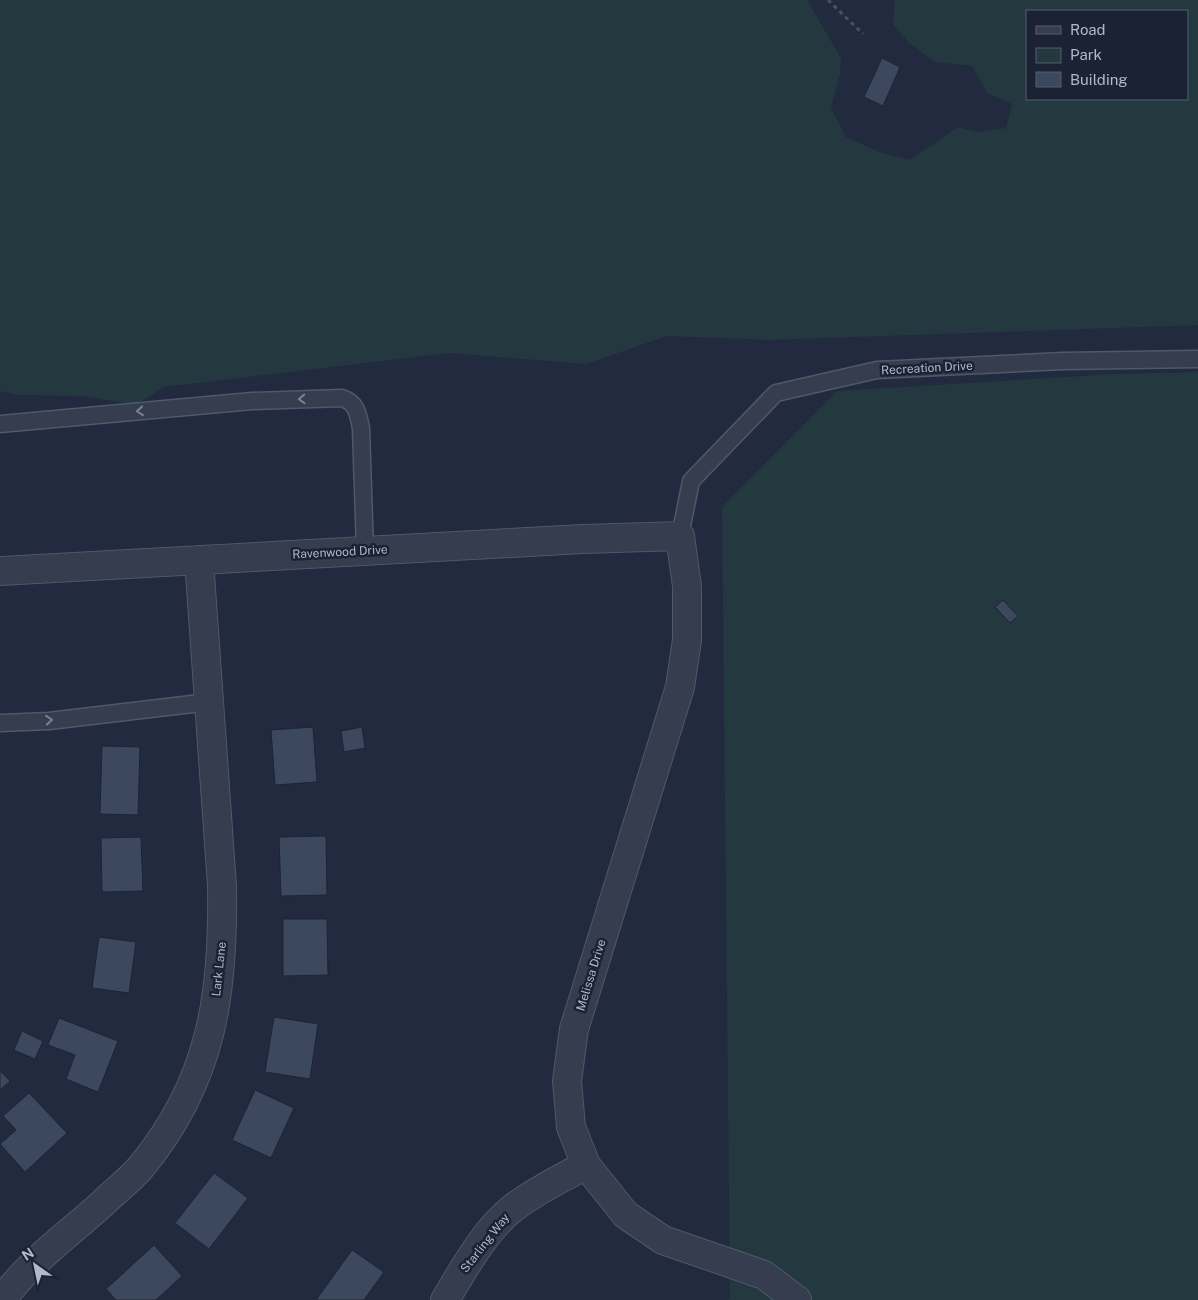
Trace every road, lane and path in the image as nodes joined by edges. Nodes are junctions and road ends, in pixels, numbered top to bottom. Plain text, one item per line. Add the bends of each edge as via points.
1 (828, 0) edge
2 (863, 34) dead end
3 (1198, 359) edge
4 (0, 424) edge
5 (680, 536) junction
6 (365, 551) junction
7 (199, 560) junction
8 (0, 571) edge
9 (209, 702) junction
10 (0, 723) edge
11 (586, 1165) junction
12 (2, 1300) edge
13 (445, 1300) edge
14 (797, 1300) edge

1 - 2 path
3 - 5 lane, Recreation Drive via 877,370 776,393 691,481
6 -> 4 lane via 361,428 358,411 350,401 342,398 252,401
5 - 6 street, Ravenwood Drive
5 - 11 street, Melissa Drive via 687,586 688,640 680,687 574,1029 567,1081 572,1127
6 - 7 street, Ravenwood Drive
7 - 8 street, Ravenwood Drive
7 - 9 street, Lark Lane
10 -> 9 lane
9 - 12 street, Lark Lane via 223,931 219,983 197,1077 172,1125 140,1168 19,1277
11 - 13 street, Starling Way via 513,1208 494,1227
11 - 14 street, Melissa Drive via 626,1215 664,1240 764,1275

